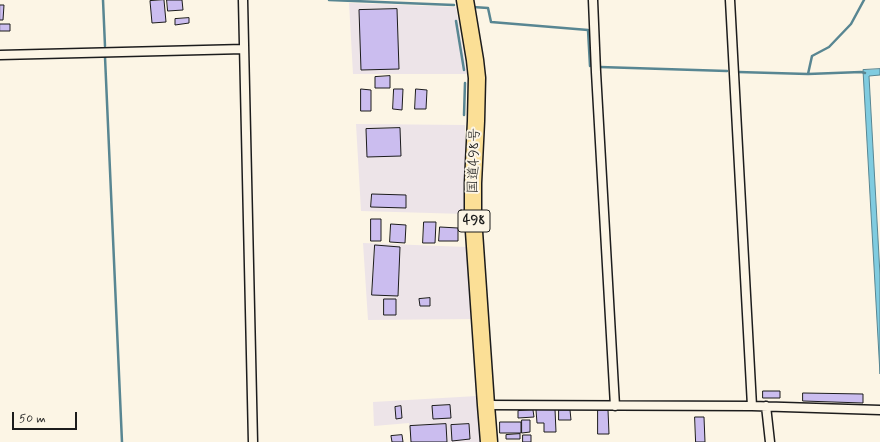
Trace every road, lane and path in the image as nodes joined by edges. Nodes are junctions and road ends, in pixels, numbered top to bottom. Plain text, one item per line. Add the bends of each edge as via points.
1 (243, 0) edge
2 (465, 0) edge
3 (593, 0) edge
4 (730, 0) edge
5 (244, 49) junction
6 (0, 55) edge
7 (486, 405) junction
8 (615, 406) junction
9 (752, 406) junction
10 (766, 406) junction
11 (880, 410) edge
12 (253, 442) edge
13 (489, 442) edge
14 (770, 442) edge

1 - 5 street
2 - 7 highway, 国道498号 / 498 via 477,78 473,182
3 - 8 street
4 - 9 street
5 - 6 street
5 - 12 street
7 - 8 street
7 - 13 highway, 国道498号 / 498
8 - 9 street
9 - 10 street
10 - 11 street
10 - 14 street

